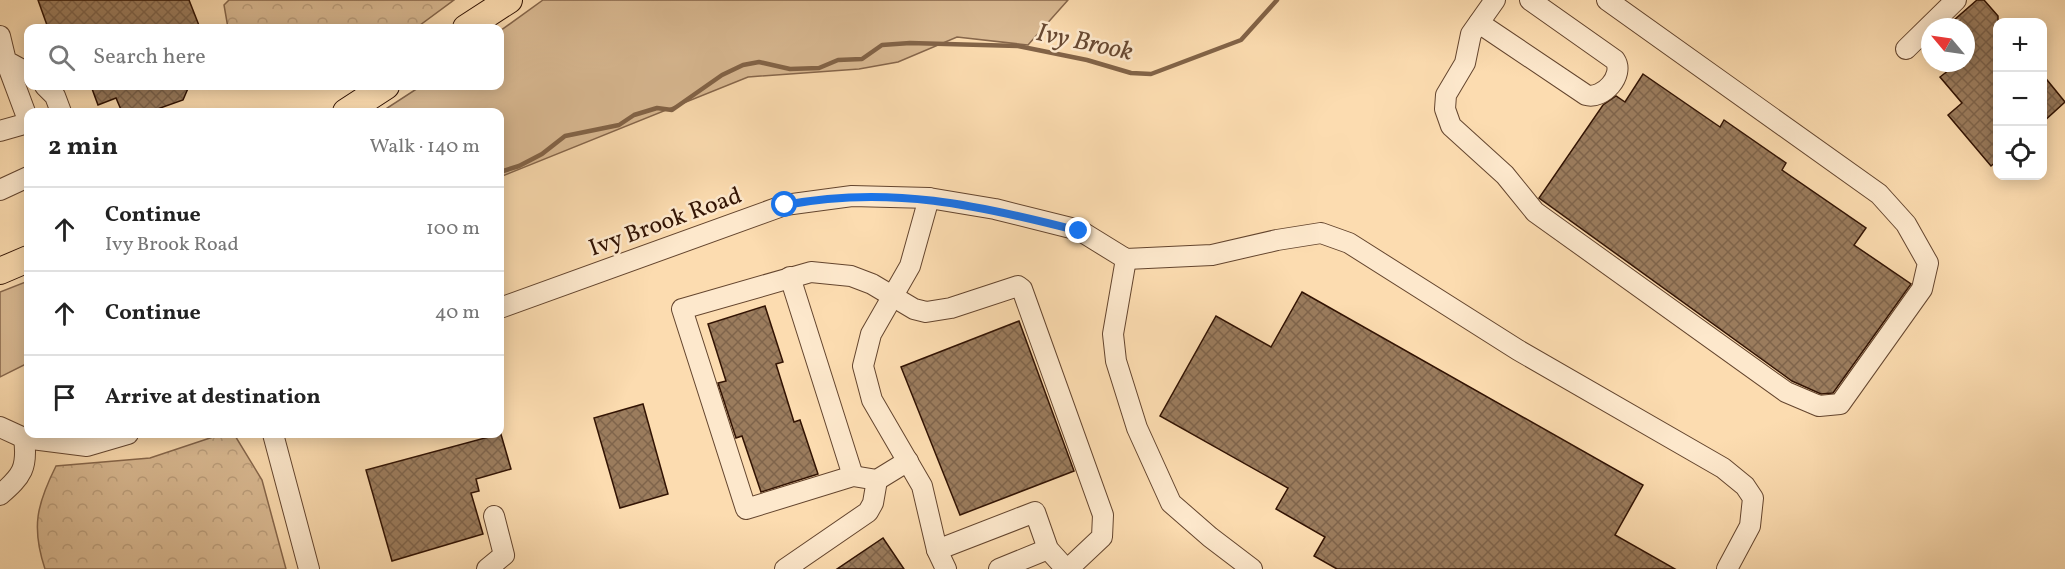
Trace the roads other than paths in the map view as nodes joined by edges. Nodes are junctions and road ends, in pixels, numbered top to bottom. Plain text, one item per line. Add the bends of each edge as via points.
1 (509, 0) edge
2 (1495, 0) edge
3 (1530, 0) edge
4 (1607, 0) edge
5 (1956, 0) edge
6 (1479, 23) junction
7 (472, 24) edge
8 (0, 36) edge
9 (1906, 49) dead end
10 (6, 61) junction
11 (24, 71) edge
12 (49, 90) edge
13 (380, 90) edge
14 (60, 108) edge
15 (352, 108) edge
16 (24, 110) edge
17 (24, 122) edge
18 (0, 131) edge
19 (24, 179) edge
20 (0, 190) edge
21 (928, 198) junction
22 (1126, 259) junction
23 (24, 261) edge
24 (0, 271) edge
25 (790, 277) junction
26 (893, 295) junction
27 (504, 307) edge
28 (0, 427) edge
29 (24, 438) junction
30 (114, 438) edge
31 (274, 438) edge
32 (908, 461) junction
33 (0, 477) edge
34 (853, 477) junction
35 (876, 480) junction
36 (0, 495) edge
37 (494, 516) dead end
38 (1048, 549) junction
39 (937, 550) junction
40 (309, 569) edge
41 (487, 569) edge
42 (785, 569) edge
43 (945, 569) edge
44 (999, 569) edge
45 (1067, 569) edge
46 (1252, 569) edge
47 (1727, 569) edge

1 - 7 main road
2 - 6 street
3 - 6 street via 1615,60 1617,73 1604,92 1586,95
4 - 6 street via 1879,195 1911,234 1928,263 1922,289 1840,404 1819,406 1786,392 1535,213 1505,175 1451,126 1445,109 1446,94 1465,63 1471,34
5 - 9 street
8 - 10 street
10 - 11 street
10 - 16 street
12 - 14 street
13 - 15 main road
17 - 18 street
19 - 20 street
21 - 22 street, Ivy Brook Road via 995,209 1079,231
21 - 26 street via 910,266
21 - 27 street, Ivy Brook Road via 852,195 785,205
22 - 46 street via 1113,334 1116,361 1137,428 1171,503
22 - 47 street via 1212,255 1321,233 1349,243 1518,350 1723,468 1753,498 1750,526
23 - 24 main road
25 - 26 street via 830,273 872,284
25 - 34 street
25 - 34 street via 682,309 742,506 750,510
26 - 32 street via 871,334 863,366 872,399
26 - 45 street via 926,312 959,306 1012,286 1022,289 1103,515 1102,537
28 - 29 street
29 - 30 street via 87,446
29 - 33 street
29 - 36 street via 27,459 15,482
31 - 40 street
32 - 35 street
32 - 39 street via 922,486
34 - 35 street
35 - 42 street via 868,512
37 - 41 street via 504,555
38 - 39 street via 1035,512
38 - 44 street
38 - 45 street
39 - 43 street

